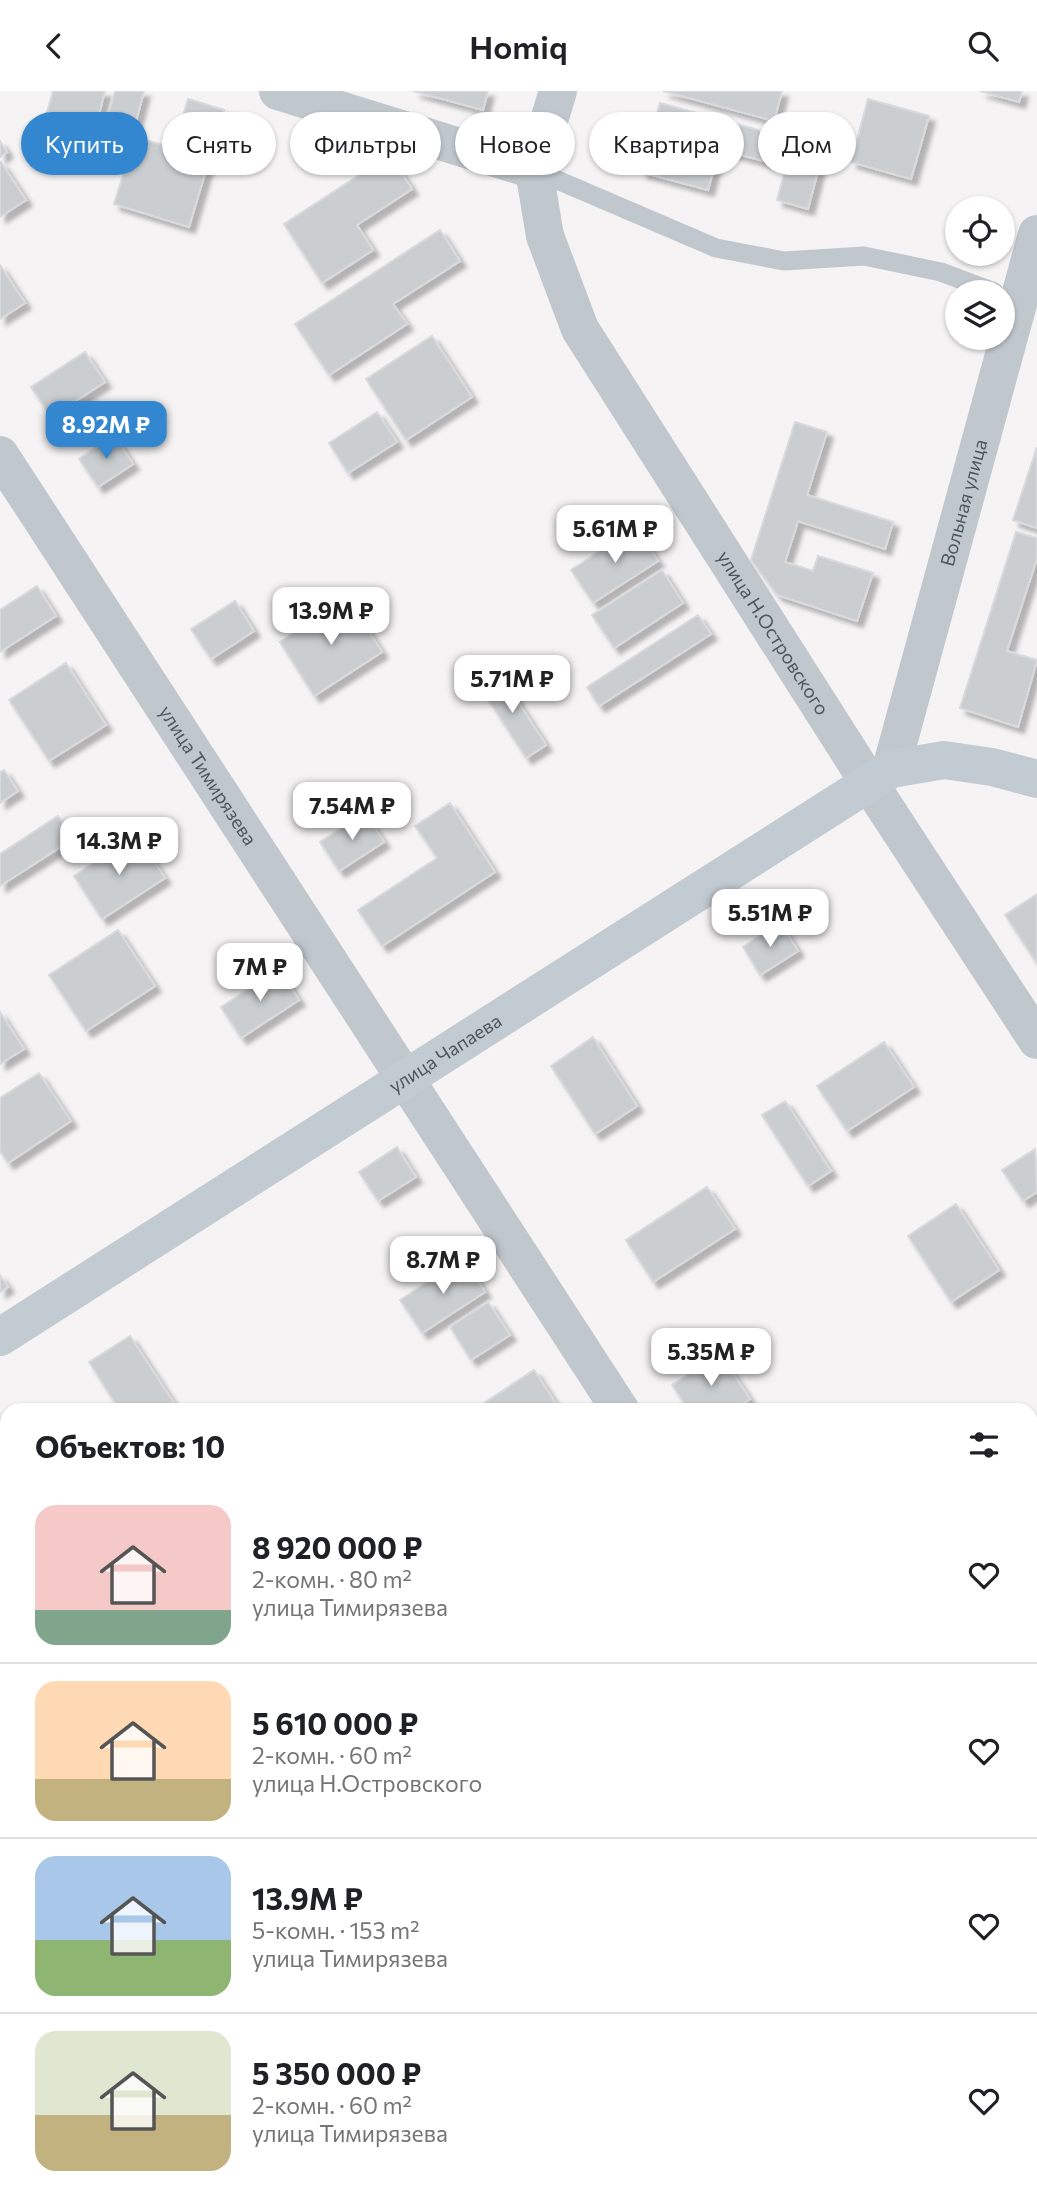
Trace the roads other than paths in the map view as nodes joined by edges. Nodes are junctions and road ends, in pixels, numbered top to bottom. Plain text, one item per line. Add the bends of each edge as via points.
1 (278, 91) edge
2 (558, 91) edge
3 (552, 112) edge
4 (455, 146) edge
5 (535, 175) edge
6 (546, 175) edge
7 (1037, 234) edge
8 (962, 280) edge
9 (1015, 294) edge
10 (999, 350) edge
11 (0, 455) edge
12 (880, 776) junction
13 (1037, 779) edge
14 (1037, 1040) edge
15 (403, 1078) junction
16 (0, 1337) edge
17 (616, 1403) edge

1 - 4 street
2 - 3 street
5 - 12 street, улица Н.Островского via 545,236 580,329
6 - 8 lane via 716,248 784,261 864,256
7 - 9 street, Вольная улица
10 - 12 street, Вольная улица
11 - 15 street, улица Тимирязева
12 - 13 street via 944,759
12 - 14 street, улица Н.Островского
12 - 15 street, улица Чапаева
15 - 16 street, улица Чапаева
15 - 17 street, улица Тимирязева

